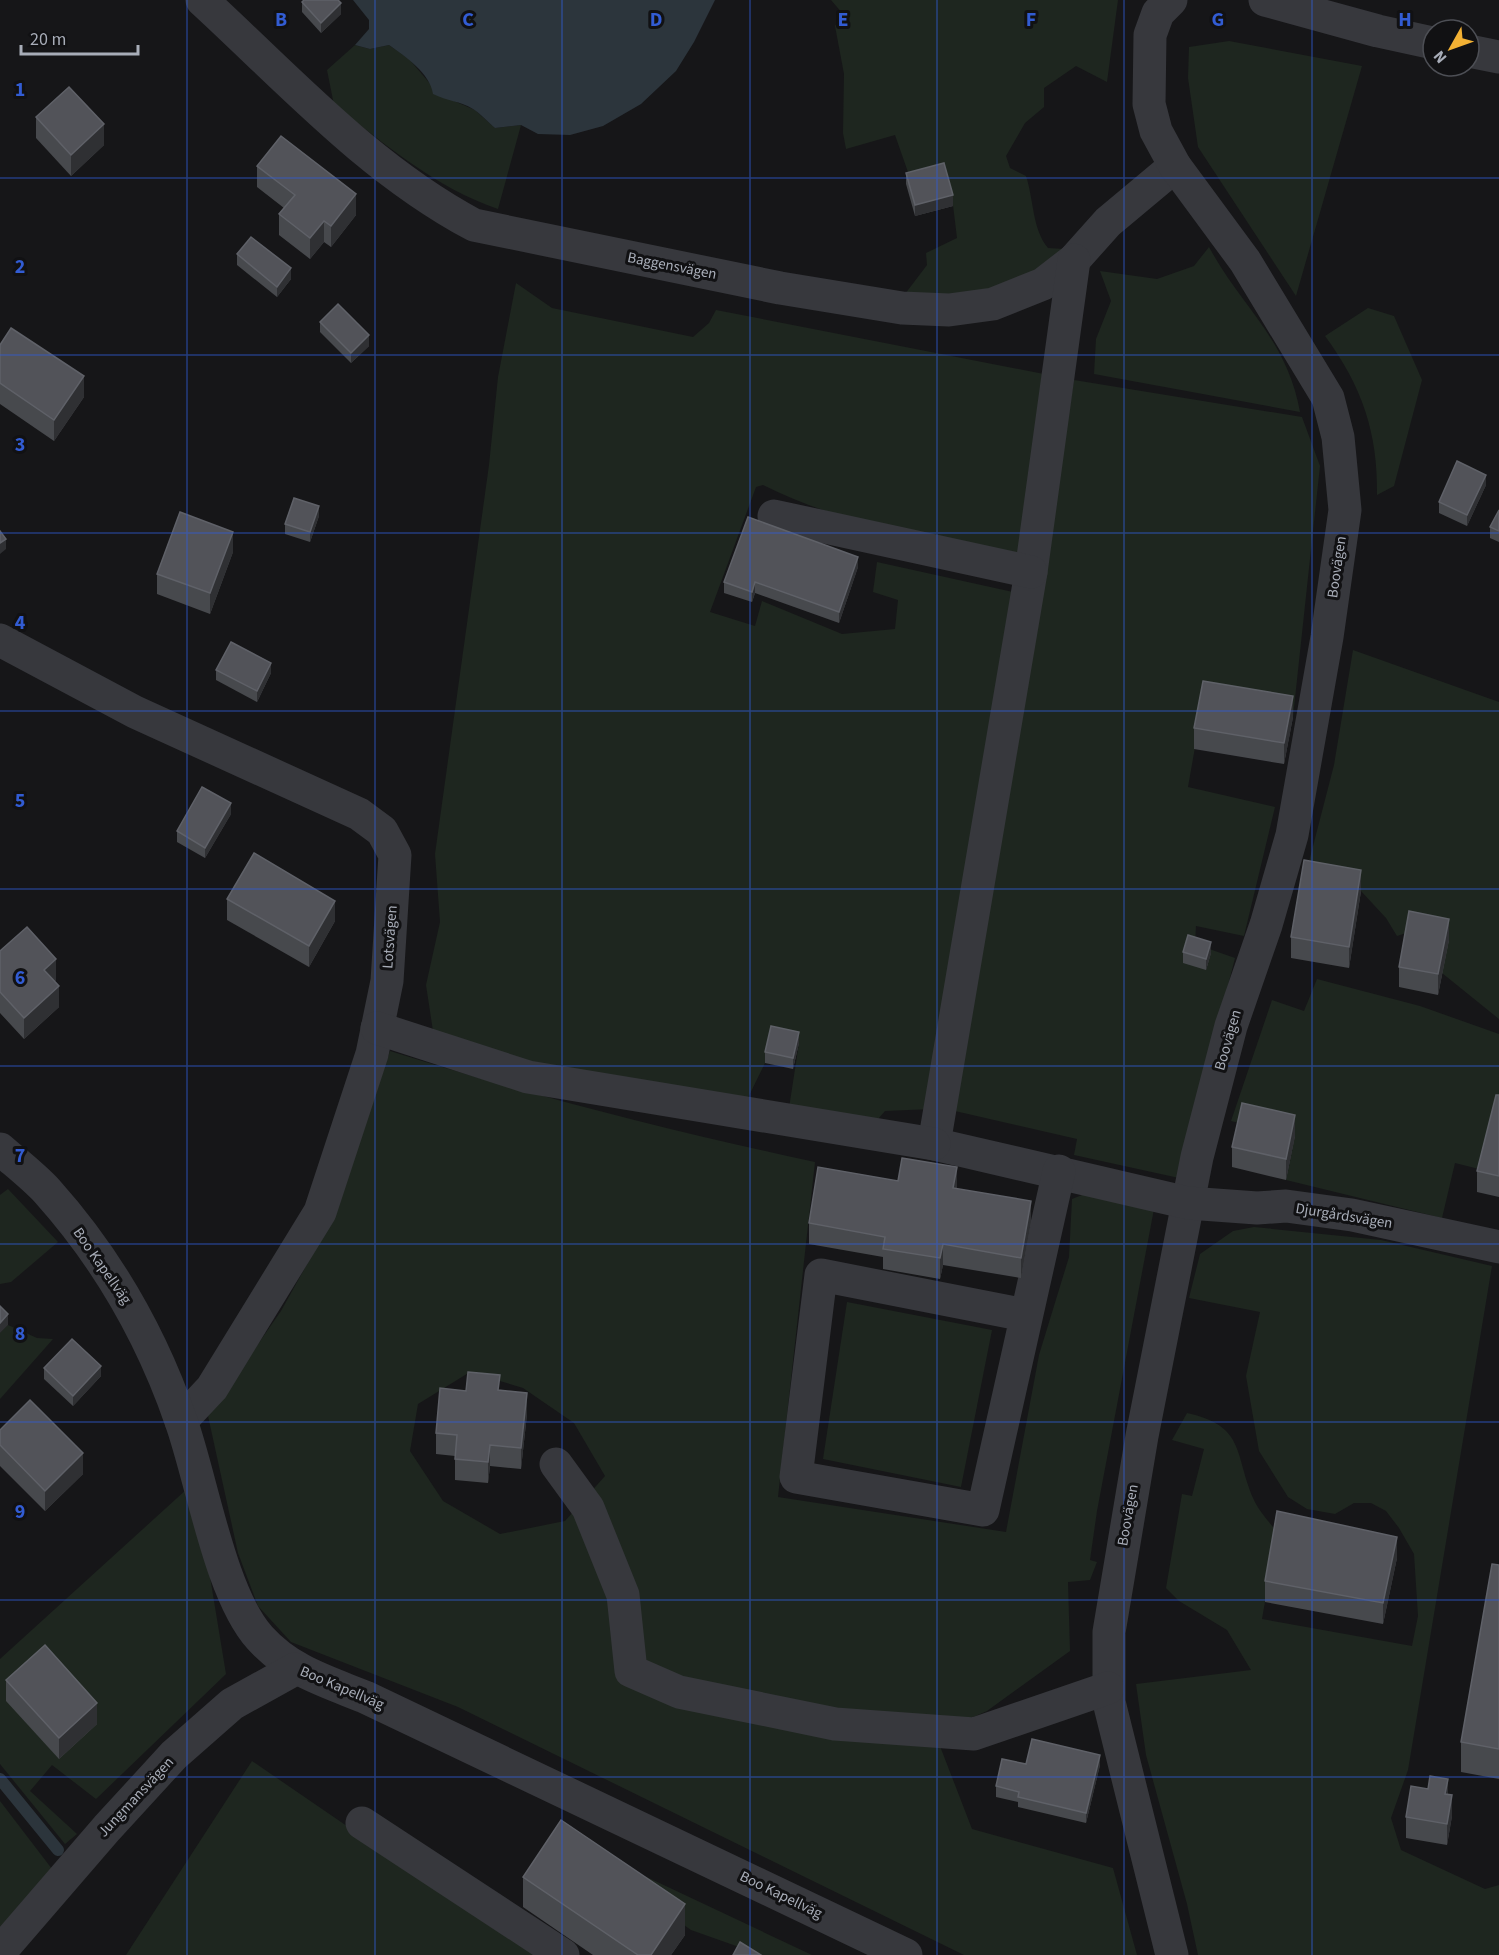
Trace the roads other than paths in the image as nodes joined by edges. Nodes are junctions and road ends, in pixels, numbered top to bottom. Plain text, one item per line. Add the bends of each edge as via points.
1 (202, 0) edge
2 (1171, 0) edge
3 (1265, 0) edge
4 (1421, 40) edge
5 (1481, 53) edge
6 (1499, 57) edge
7 (1175, 166) junction
8 (1074, 260) junction
9 (774, 516) dead end
10 (1031, 572) junction
11 (0, 640) edge
12 (377, 1028) junction
13 (934, 1144) junction
14 (0, 1149) edge
15 (1059, 1171) junction
16 (1188, 1203) junction
17 (1499, 1247) edge
18 (1025, 1315) junction
19 (181, 1421) junction
20 (556, 1464) dead end
21 (295, 1669) junction
22 (1108, 1689) junction
23 (362, 1823) dead end
24 (0, 1952) edge
25 (563, 1955) edge
26 (906, 1955) edge
27 (1172, 1955) edge

1 - 8 street, Baggensvägen via 362,151 435,204 474,225 769,286 902,308 949,310 993,304 1043,284
2 - 7 street, Boovägen via 1158,13 1150,35 1149,104 1156,131
3 - 4 street
5 - 6 street
7 - 8 street, Baggensvägen via 1108,222
7 - 16 street, Boovägen via 1245,261 1329,398 1338,437 1345,510 1292,835 1231,1026
8 - 10 street
9 - 10 street
10 - 13 street
11 - 12 street, Lotsvägen via 135,712 359,814 382,831 395,855 387,981
12 - 13 street, Djurgårdsvägen via 528,1077
12 - 19 street, Lotsvägen via 320,1212 212,1388
13 - 15 street, Djurgårdsvägen
14 - 19 street, Boo Kapellväg via 47,1190 124,1293
15 - 16 street, Djurgårdsvägen
15 - 18 street
16 - 17 street, Djurgårdsvägen via 1286,1206 1353,1215
16 - 22 street, Boovägen via 1112,1607
18 - 18 street via 983,1510 796,1476 821,1275
19 - 21 street, Boo Kapellväg via 240,1606 258,1636
20 - 22 street via 588,1508 624,1595 631,1671 679,1692 835,1724 975,1734
21 - 24 street, Jungmansvägen via 232,1704 174,1755
21 - 26 street, Boo Kapellväg via 387,1707
22 - 27 street, Boovägen via 1125,1773
23 - 25 street

